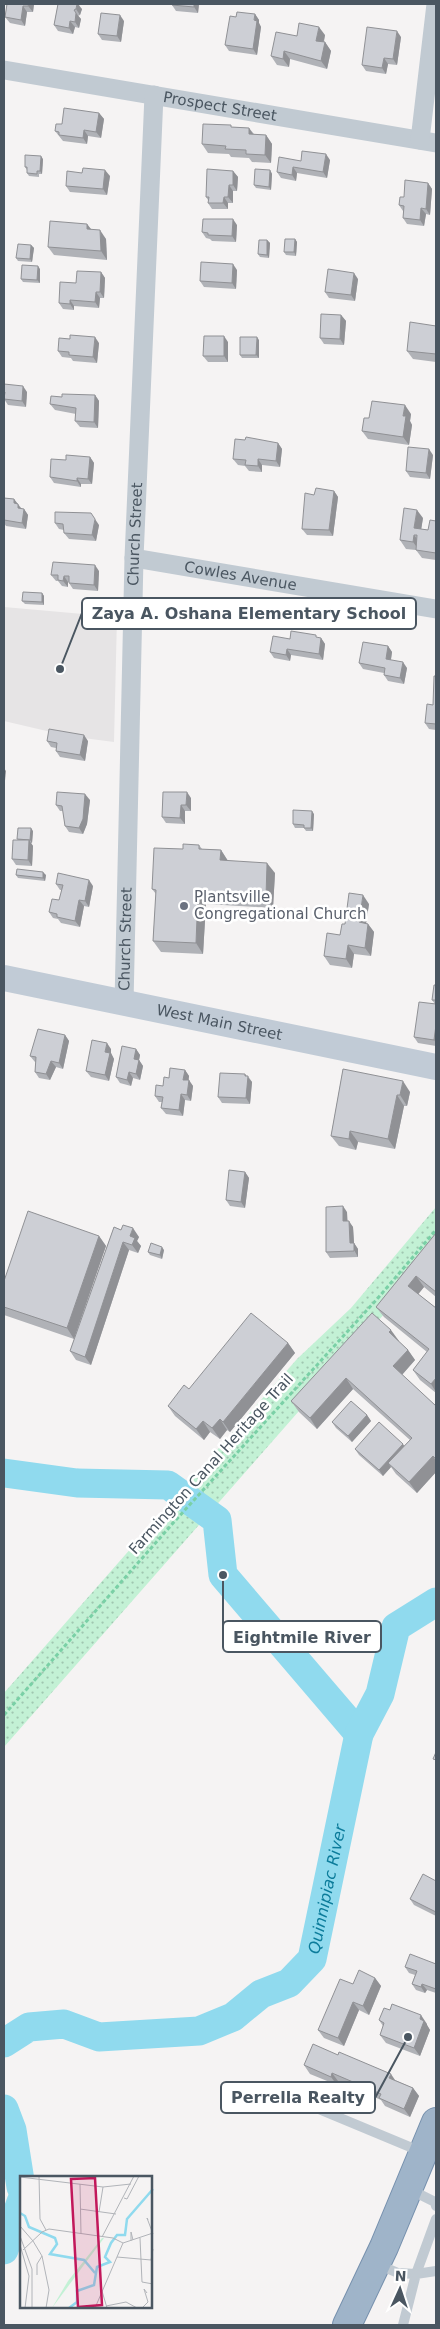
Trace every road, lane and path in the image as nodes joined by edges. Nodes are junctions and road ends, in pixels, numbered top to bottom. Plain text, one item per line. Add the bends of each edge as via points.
1 (436, 4) edge
2 (4, 70) edge
3 (154, 95) junction
4 (428, 142) edge
5 (134, 558) junction
6 (436, 609) edge
7 (4, 978) edge
8 (124, 1003) junction
9 (436, 1067) edge
10 (436, 1230) edge
11 (4, 1715) edge
12 (322, 2110) dead end
13 (436, 2122) edge
14 (424, 2153) junction
15 (409, 2189) junction
16 (436, 2206) edge
17 (436, 2219) edge
18 (376, 2263) junction
19 (436, 2272) edge
20 (416, 2274) junction
21 (347, 2325) edge
22 (402, 2325) edge

1 - 4 street
2 - 3 street, Prospect Street
3 - 4 street, Prospect Street
3 - 5 street, Church Street
5 - 6 street, Cowles Avenue
5 - 8 street, Church Street
7 - 8 main road, West Main Street
8 - 9 main road, West Main Street
10 - 11 path, Farmington Canal Heritage Trail
12 - 14 lane
13 - 14 highway
14 - 15 highway
15 - 16 lane via 435,2202
15 - 18 highway
17 - 20 lane
18 - 20 lane via 398,2273
18 - 21 highway
19 - 20 lane
20 - 22 lane

